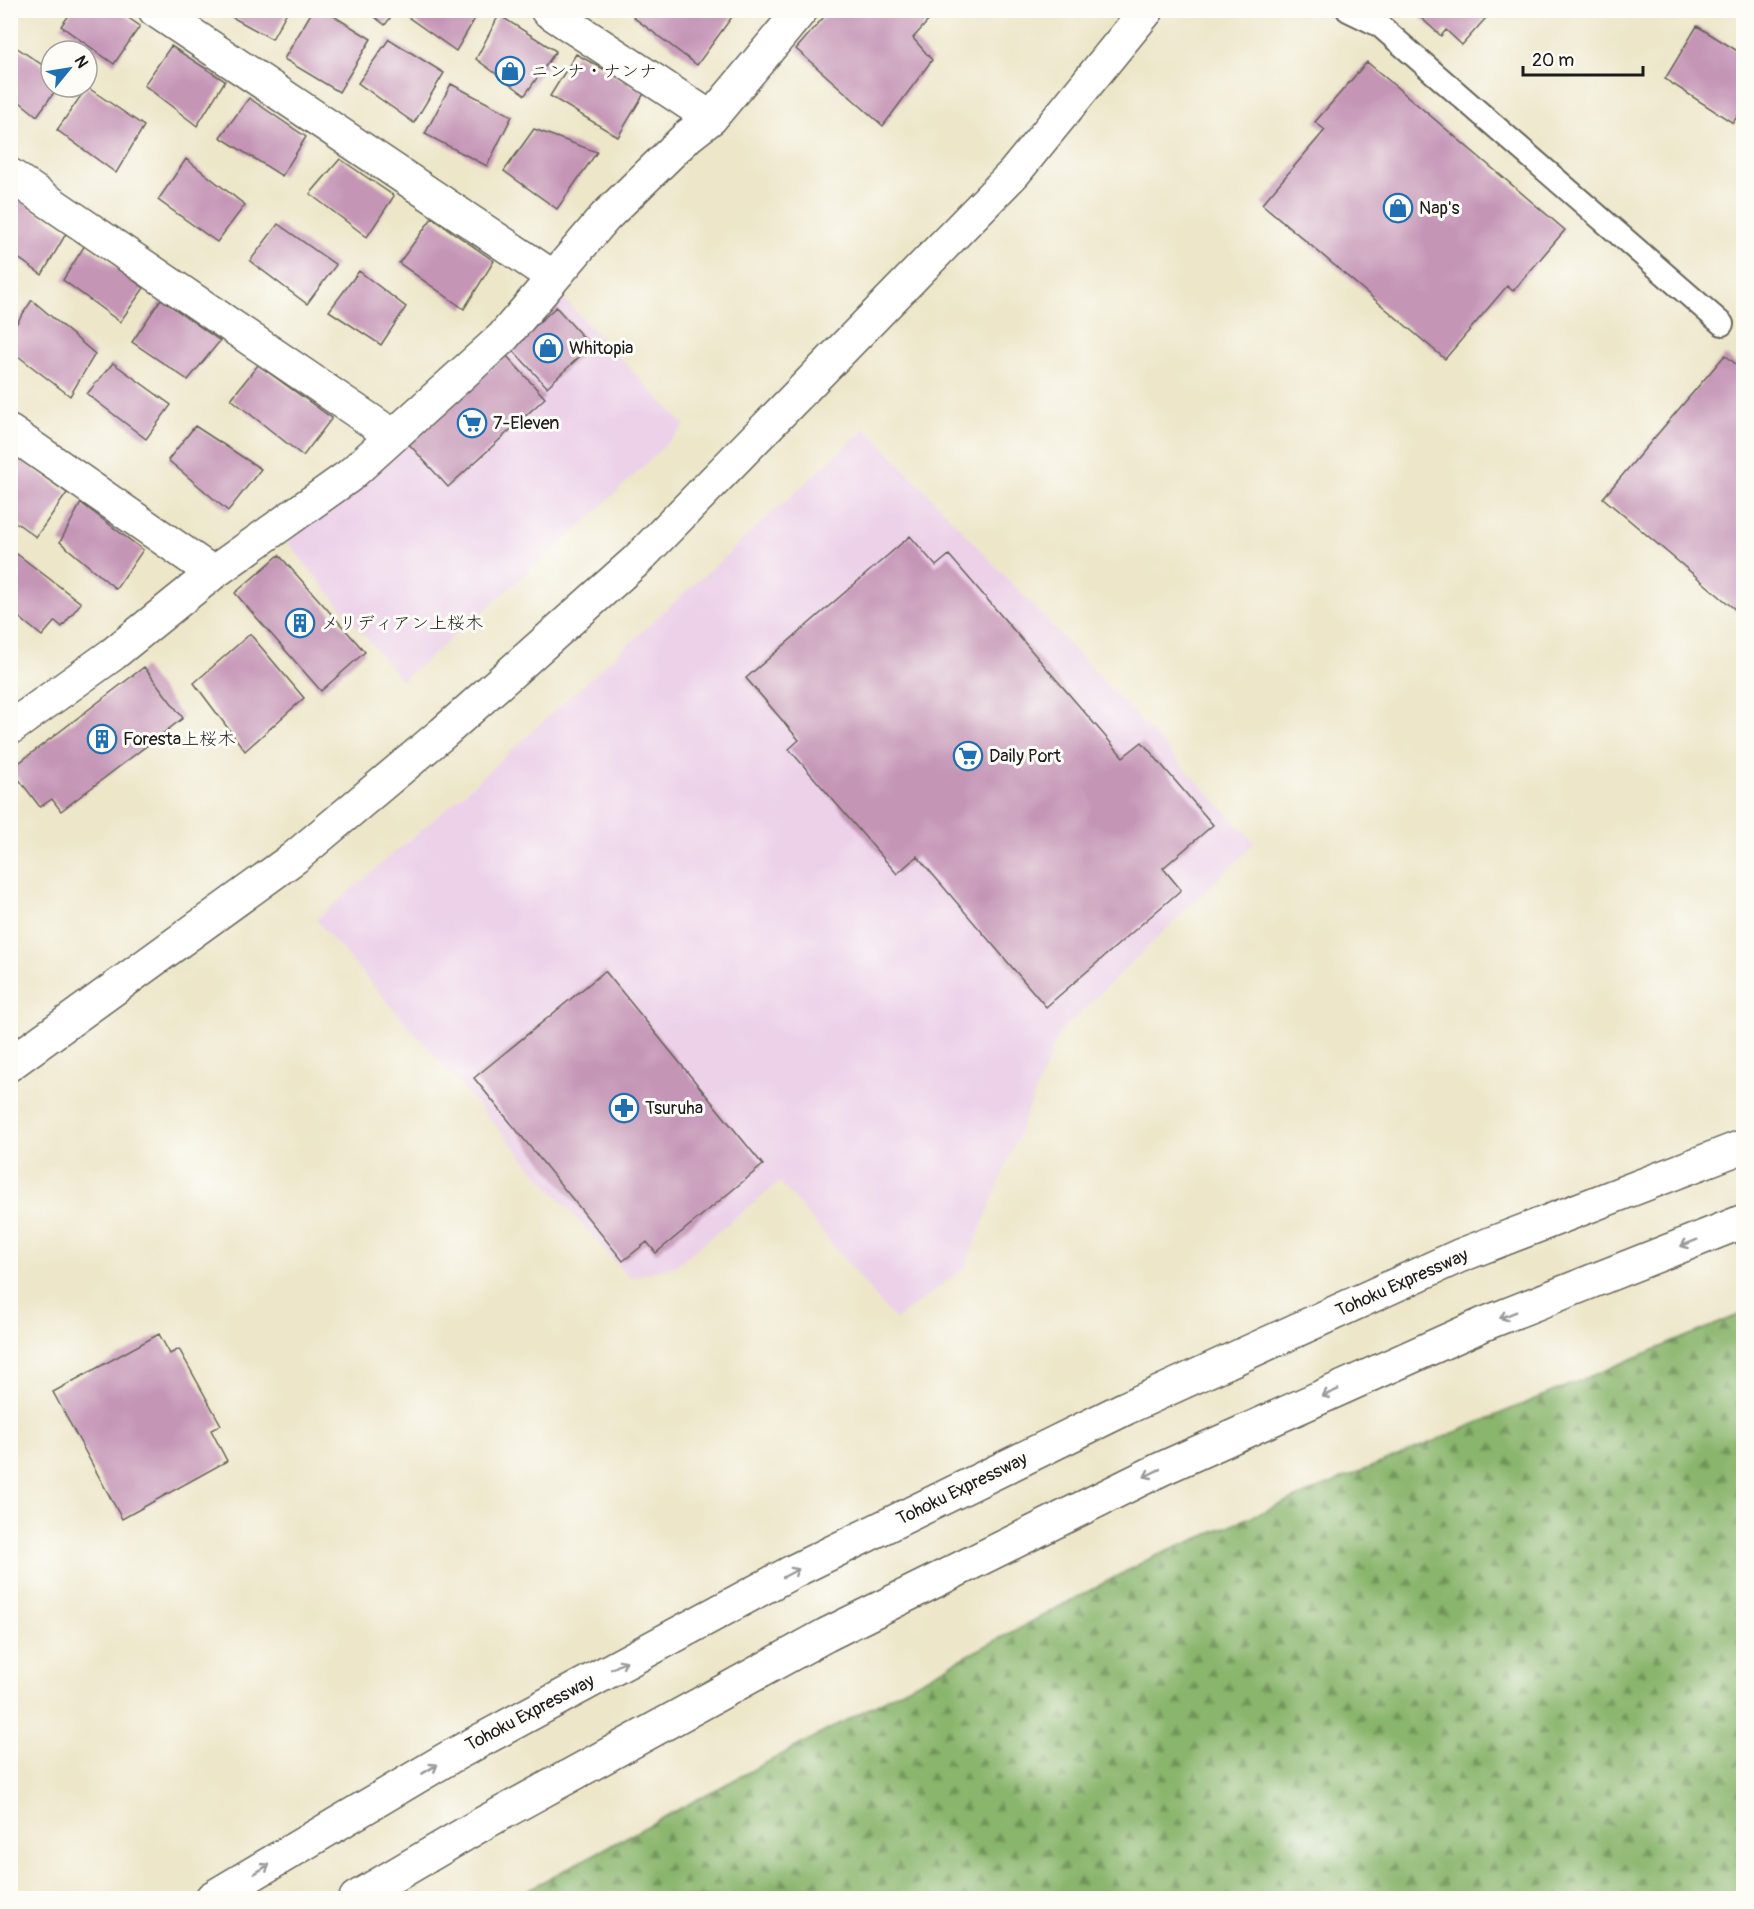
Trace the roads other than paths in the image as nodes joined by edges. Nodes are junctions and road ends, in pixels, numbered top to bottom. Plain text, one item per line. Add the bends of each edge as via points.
1 (155, 10) edge
2 (547, 10) edge
3 (801, 10) edge
4 (1147, 10) edge
5 (1348, 10) edge
6 (711, 118) junction
7 (10, 175) edge
8 (553, 277) junction
9 (1722, 324) dead end
10 (10, 432) edge
11 (393, 436) junction
12 (213, 573) junction
13 (19, 710) edge
14 (10, 1064) edge
15 (1743, 1146) edge
16 (1743, 1221) edge
17 (212, 1899) edge
18 (356, 1899) edge

1 - 8 main road
2 - 6 main road
3 - 6 main road
4 - 14 main road via 1014,173 636,561 444,733 294,858
5 - 9 lane via 1379,25
6 - 8 main road via 605,217
7 - 11 main road
8 - 11 main road via 503,337
10 - 12 main road
11 - 12 main road via 349,476
12 - 13 main road via 113,654
17 -> 15 main road, Tohoku Expressway via 450,1757 794,1571 1126,1408 1459,1256
16 -> 18 main road via 1484,1324 1161,1469 826,1635 482,1824

